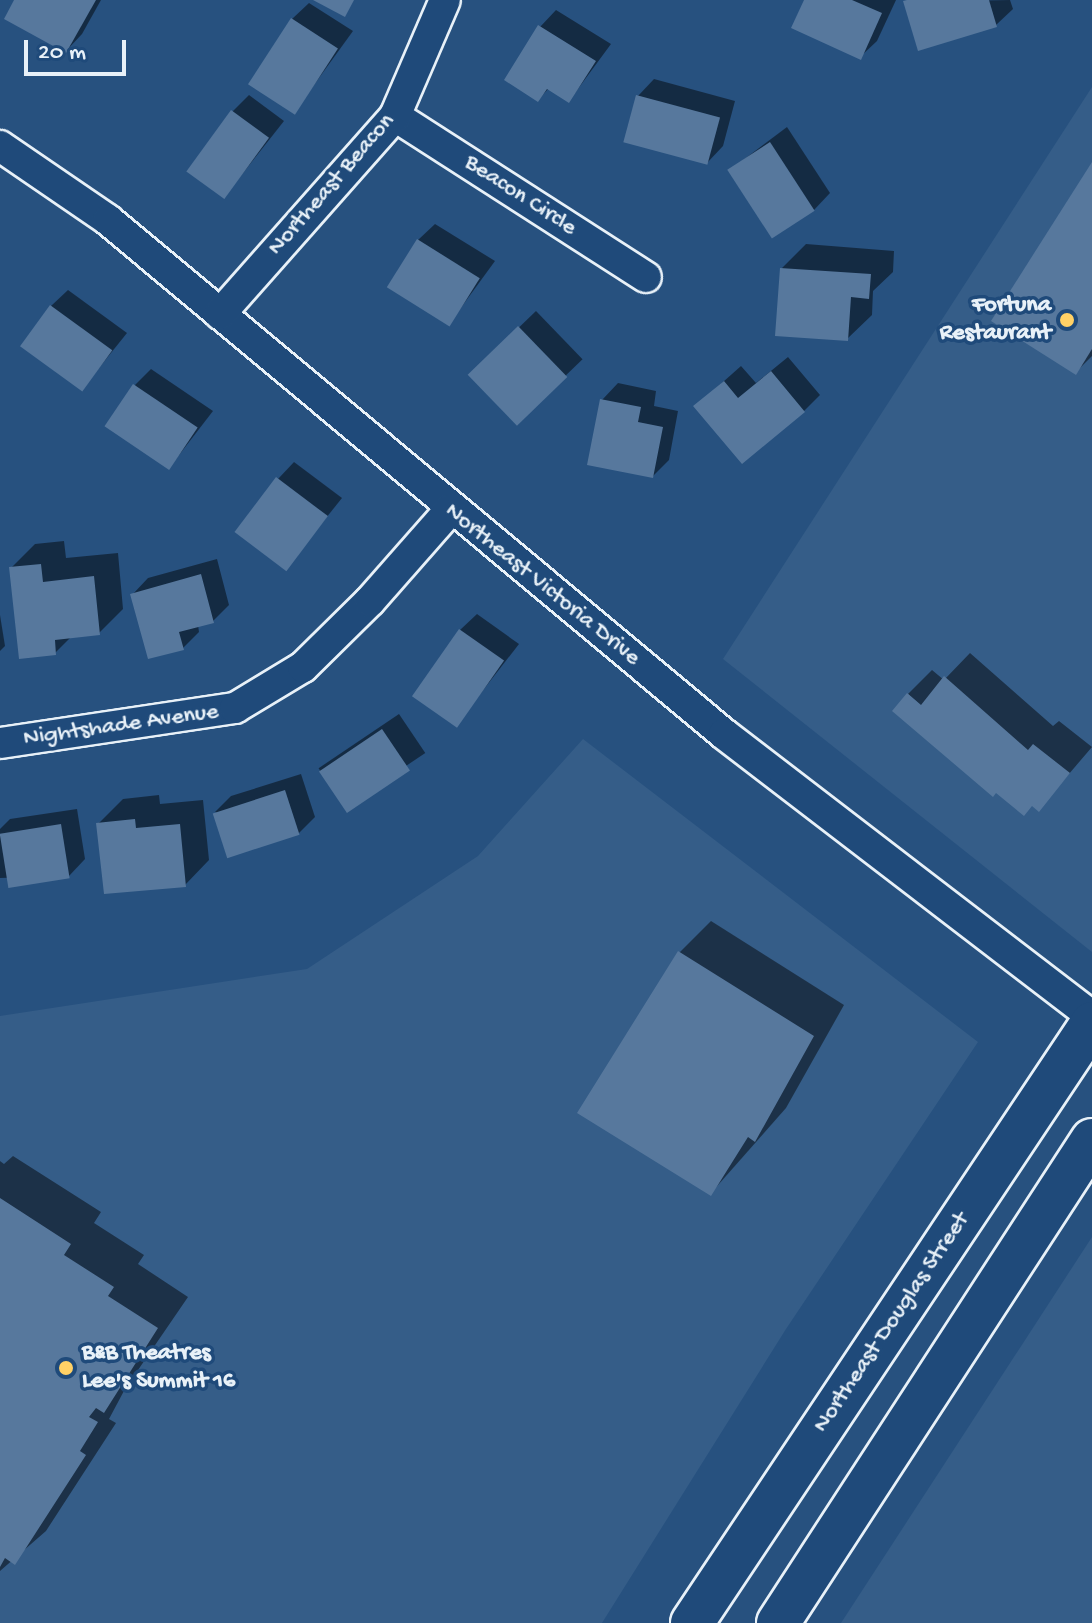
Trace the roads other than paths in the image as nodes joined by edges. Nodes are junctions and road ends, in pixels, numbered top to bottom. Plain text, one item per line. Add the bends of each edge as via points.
1 (445, 0) edge
2 (395, 116) junction
3 (0, 146) edge
4 (646, 277) dead end
5 (220, 314) junction
6 (450, 510) junction
7 (0, 743) edge
8 (1092, 1016) edge
9 (1092, 1023) edge
10 (1092, 1140) edge
11 (692, 1623) edge
12 (778, 1623) edge

1 - 2 street, Northeast Beacon
2 - 4 street, Beacon Circle
2 - 5 street, Northeast Beacon
3 - 5 street, Northeast Victoria Drive via 108,220
5 - 6 street, Northeast Victoria Drive
6 - 7 street, Nightshade Avenue via 303,667 235,708
6 - 8 street, Northeast Victoria Drive via 724,734
9 - 11 main road, Northeast Douglas Street
10 - 12 main road

